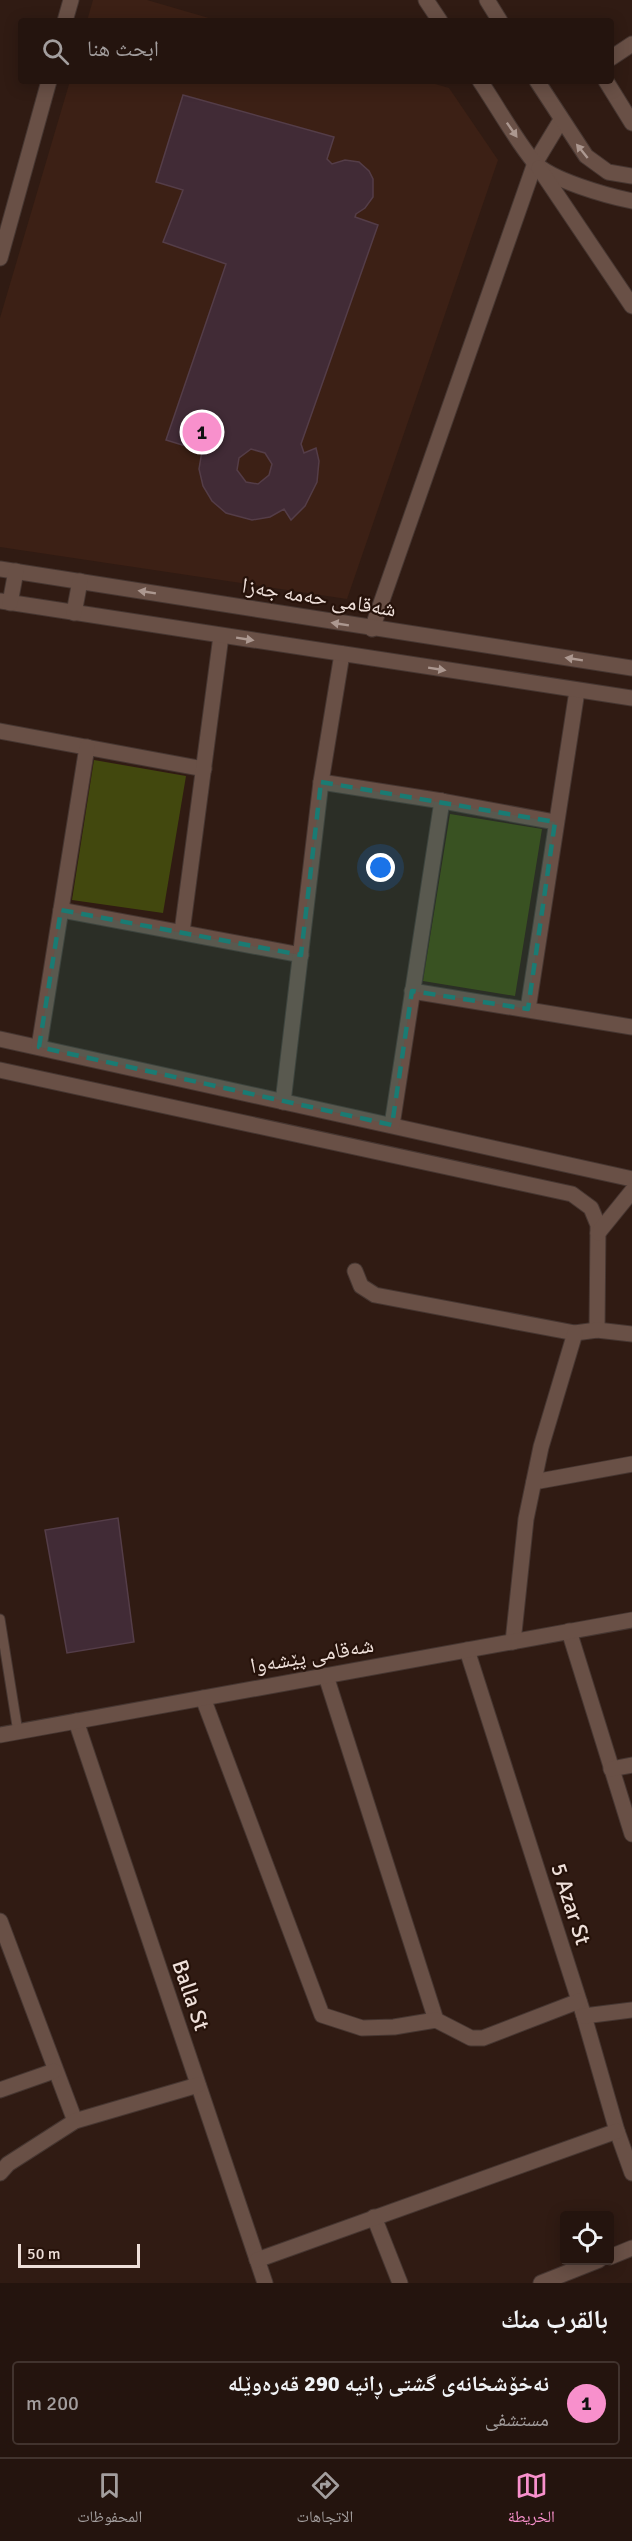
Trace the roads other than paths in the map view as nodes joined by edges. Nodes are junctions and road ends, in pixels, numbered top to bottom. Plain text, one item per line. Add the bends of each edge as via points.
1 (71, 0) edge
2 (426, 0) edge
3 (487, 0) edge
4 (66, 18) edge
5 (438, 18) edge
6 (498, 18) edge
7 (632, 44) edge
8 (614, 56) edge
9 (48, 84) edge
10 (482, 84) edge
11 (539, 84) edge
12 (608, 84) edge
13 (561, 120) junction
14 (632, 123) edge
15 (535, 163) junction
16 (632, 176) edge
17 (632, 201) edge
18 (0, 258) edge
19 (632, 306) edge
20 (0, 569) edge
21 (16, 571) junction
22 (80, 581) junction
23 (5, 602) edge
24 (74, 613) junction
25 (372, 629) junction
26 (221, 636) junction
27 (342, 654) junction
28 (632, 668) edge
29 (577, 691) junction
30 (632, 698) edge
31 (0, 731) edge
32 (87, 747) junction
33 (204, 769) junction
34 (321, 782) junction
35 (442, 801) junction
36 (555, 822) junction
37 (61, 910) junction
38 (182, 932) junction
39 (301, 955) junction
40 (412, 991) junction
41 (528, 1009) junction
42 (632, 1027) edge
43 (0, 1039) edge
44 (39, 1047) junction
45 (0, 1070) edge
46 (284, 1102) junction
47 (392, 1125) junction
48 (632, 1179) edge
49 (632, 1191) edge
50 (598, 1233) junction
51 (355, 1271) dead end
52 (597, 1330) junction
53 (575, 1333) junction
54 (632, 1334) edge
55 (632, 1464) edge
56 (534, 1482) junction
57 (0, 1619) edge
58 (632, 1620) edge
59 (569, 1631) junction
60 (513, 1642) junction
61 (467, 1650) junction
62 (326, 1676) junction
63 (203, 1698) junction
64 (76, 1721) junction
65 (18, 1732) junction
66 (0, 1735) edge
67 (632, 1765) edge
68 (611, 1769) junction
69 (632, 1834) edge
70 (0, 1921) edge
71 (579, 2001) junction
72 (632, 2010) edge
73 (584, 2016) junction
74 (436, 2020) junction
75 (54, 2070) junction
76 (198, 2085) junction
77 (0, 2090) edge
78 (75, 2121) junction
79 (617, 2132) junction
80 (0, 2173) edge
81 (632, 2173) edge
82 (374, 2217) junction
83 (632, 2248) edge
84 (614, 2255) edge
85 (257, 2260) junction
86 (586, 2265) edge
87 (265, 2283) edge
88 (400, 2283) edge
89 (541, 2283) edge

1 - 4 street
2 - 5 street
3 - 6 street
7 - 8 street
9 - 18 street
10 -> 15 street
11 - 13 street
12 - 14 street
13 - 15 street
16 -> 13 street via 608,172 586,156
15 - 17 street via 558,177
15 - 19 street
15 - 25 street
20 - 21 street, شەقامی حەمە جەزا
21 - 22 street, شەقامی حەمە جەزا
21 - 23 street
22 - 24 street
25 -> 22 street, شەقامی حەمە جەزا
23 - 24 street
24 - 26 street
28 -> 25 street, شەقامی حەمە جەزا
26 -> 27 street
26 - 33 street
27 -> 29 street
27 - 34 street
29 - 30 street
29 - 36 street
31 - 32 street
32 - 33 street
32 - 37 street
33 - 38 street
34 - 35 street
34 - 39 street
35 - 36 street
35 - 40 street
36 - 41 street
37 - 38 street
37 - 44 street
38 - 39 street
39 - 46 street
40 - 41 street
40 - 47 street
41 - 42 street
43 - 44 street
44 - 46 street
45 - 50 street via 572,1194 596,1216
46 - 47 street
47 - 48 street
49 - 50 street
50 - 52 street
51 - 53 street via 362,1286 375,1294
52 - 53 street
52 - 54 street
53 - 56 street
55 - 56 street
56 - 60 street via 526,1519
57 - 65 lane
58 - 59 street, شەقامی پێشەوا
59 - 60 street, شەقامی پێشەوا
59 - 68 street
60 - 61 street, شەقامی پێشەوا
61 - 62 street, شەقامی پێشەوا
61 - 71 street, 5 Azar St
62 - 63 street, شەقامی پێشەوا
62 - 74 street
63 - 64 street, شەقامی پێشەوا
63 - 74 street via 322,2015 362,2028
64 - 65 street, شەقامی پێشەوا
64 - 76 street, Balla St
65 - 66 street, شەقامی پێشەوا
67 - 68 street
68 - 69 street
70 - 75 street
71 - 73 street, 5 Azar St
71 - 74 street via 483,2038 471,2038
72 - 73 street
73 - 79 street, 5 Azar St
75 - 77 street
75 - 78 street
76 - 78 street
76 - 85 street, Balla St
78 - 80 street
79 - 81 street, 5 Azar St
79 - 82 street
82 - 85 street
82 - 88 street
83 - 84 street
85 - 87 street, Balla St
86 - 89 street

